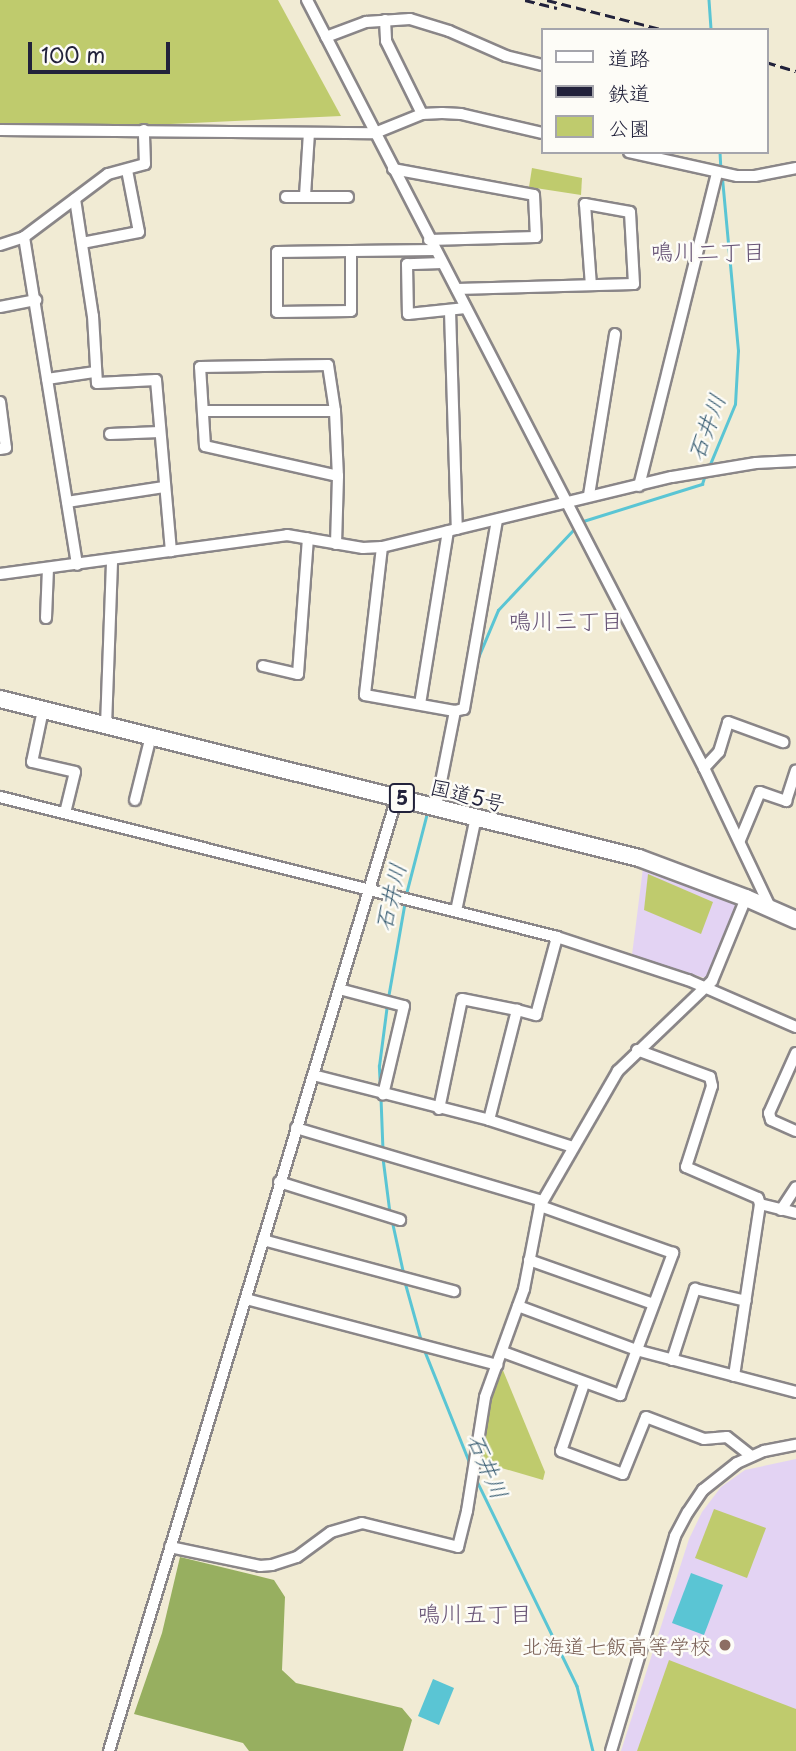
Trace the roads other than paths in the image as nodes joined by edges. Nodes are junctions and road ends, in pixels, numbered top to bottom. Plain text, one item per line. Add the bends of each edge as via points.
1 (307, 0) edge
2 (385, 20) junction
3 (326, 37) junction
4 (540, 64) edge
5 (422, 114) junction
6 (0, 130) edge
7 (144, 130) junction
8 (309, 133) junction
9 (375, 133) junction
10 (540, 133) edge
11 (657, 155) edge
12 (796, 168) edge
13 (393, 169) junction
14 (127, 170) junction
15 (718, 173) junction
16 (305, 196) junction
17 (286, 197) dead end
18 (348, 197) dead end
19 (75, 199) junction
20 (24, 237) junction
21 (429, 240) junction
22 (82, 243) junction
23 (0, 245) edge
24 (435, 250) junction
25 (351, 251) junction
26 (442, 263) junction
27 (591, 285) junction
28 (457, 289) junction
29 (36, 300) junction
30 (0, 307) edge
31 (466, 308) junction
32 (450, 312) junction
33 (615, 334) dead end
34 (96, 372) junction
35 (47, 379) junction
36 (0, 402) edge
37 (203, 411) junction
38 (335, 411) junction
39 (160, 432) junction
40 (110, 434) dead end
41 (0, 449) edge
42 (796, 461) edge
43 (338, 476) junction
44 (639, 486) junction
45 (164, 487) junction
46 (589, 495) junction
47 (566, 500) junction
48 (67, 502) junction
49 (497, 520) junction
50 (452, 530) junction
51 (308, 538) junction
52 (336, 544) junction
53 (382, 547) junction
54 (171, 551) junction
55 (112, 560) junction
56 (77, 565) junction
57 (48, 568) junction
58 (0, 574) edge
59 (46, 618) dead end
60 (263, 666) dead end
61 (0, 699) edge
62 (420, 704) junction
63 (43, 710) junction
64 (455, 711) junction
65 (106, 726) junction
66 (151, 736) junction
67 (783, 742) dead end
68 (704, 768) junction
69 (796, 771) edge
70 (0, 797) edge
71 (397, 797) junction
72 (135, 800) dead end
73 (436, 807) junction
74 (65, 813) junction
75 (476, 817) junction
76 (740, 840) junction
77 (368, 891) junction
78 (746, 898) junction
79 (771, 909) junction
80 (456, 911) junction
81 (796, 920) edge
82 (557, 937) junction
83 (706, 988) junction
84 (339, 989) junction
85 (517, 1010) junction
86 (796, 1027) edge
87 (637, 1050) junction
88 (796, 1053) edge
89 (313, 1075) junction
90 (383, 1095) junction
91 (439, 1109) junction
92 (489, 1120) junction
93 (296, 1128) junction
94 (796, 1131) edge
95 (573, 1147) junction
96 (279, 1182) junction
97 (796, 1186) edge
98 (541, 1203) junction
99 (760, 1204) junction
100 (781, 1210) junction
101 (796, 1213) edge
102 (400, 1220) dead end
103 (263, 1240) junction
104 (529, 1260) junction
105 (454, 1291) dead end
106 (246, 1299) junction
107 (746, 1301) junction
108 (653, 1304) junction
109 (518, 1306) junction
110 (636, 1349) junction
111 (503, 1352) junction
112 (671, 1360) junction
113 (497, 1365) junction
114 (734, 1376) junction
115 (584, 1384) junction
116 (796, 1390) edge
117 (796, 1445) edge
118 (751, 1456) junction
119 (170, 1546) junction
120 (109, 1751) edge
121 (611, 1751) edge

1 - 3 street
2 - 3 street
2 - 4 street via 429,24
2 - 5 street via 386,41
3 - 9 street
5 - 9 street
5 - 10 street via 461,114
6 - 7 street
7 - 8 street
7 - 14 street via 145,164
8 - 9 street
8 - 16 street
9 - 13 street
11 - 15 street
12 - 15 street via 755,177
13 - 21 street
13 - 21 street via 534,195 536,237
14 - 19 street via 108,174
14 - 22 street via 139,232
15 - 44 street
16 - 17 street
16 - 18 street
19 - 20 street
19 - 22 street
20 - 23 street
20 - 29 street
21 - 24 street
22 - 34 street
24 - 25 street
24 - 26 street
25 - 25 street via 277,252 277,312 351,311
26 - 28 street
26 - 32 street via 407,264 408,314
27 - 27 street via 634,284 631,212 584,204
27 - 28 street
28 - 31 street
29 - 30 street
29 - 35 street
31 - 32 street
31 - 47 street
32 - 50 street
33 - 46 street
34 - 35 street
34 - 39 street via 97,383 156,380
35 - 48 street
36 - 41 street via 6,448
37 - 38 street
37 - 38 street via 200,367 328,365
37 - 43 street via 205,446
38 - 43 street
39 - 40 street
39 - 45 street
42 - 44 street via 756,463
43 - 52 street
44 - 46 street
45 - 48 street
45 - 54 street
46 - 47 street
47 - 49 street
47 - 68 street
48 - 56 street
49 - 50 street
49 - 64 street via 464,709
50 - 53 street
50 - 62 street
51 - 52 street
51 - 54 street via 287,535
51 - 60 street via 298,674
52 - 53 street
53 - 62 street via 365,695
54 - 55 street
55 - 56 street
55 - 65 street
56 - 57 street
57 - 58 street
57 - 59 street
61 - 63 highway, 国道5号 / 5
62 - 64 street
63 - 65 highway, 国道5号 / 5
63 - 74 street via 32,762 75,772
64 - 73 street
65 - 66 highway, 国道5号 / 5
66 - 71 highway, 国道5号 / 5
66 - 72 street
67 - 68 street via 727,722 719,752
68 - 76 street
69 - 76 street via 786,801 760,792
70 - 74 street
71 - 73 highway, 国道5号 / 5
71 - 77 street
73 - 75 highway, 国道5号 / 5
74 - 77 street
75 - 78 highway, 国道5号 / 5 via 639,858
75 - 80 street
76 - 79 street
77 - 80 street
77 - 84 street
78 - 79 highway, 国道5号 / 5
78 - 83 street
79 - 81 highway, 国道5号 / 5
80 - 82 street
82 - 83 street
82 - 85 street via 536,1015
83 - 86 street
83 - 87 street
84 - 89 street
84 - 90 street via 404,1006
85 - 91 street via 462,999
85 - 92 street
87 - 95 street via 618,1071
87 - 99 street via 710,1077 712,1086 686,1167 758,1198
88 - 94 street via 769,1113 771,1120
89 - 90 street
89 - 93 street
90 - 91 street
91 - 92 street
92 - 95 street
93 - 96 street
93 - 98 street
95 - 98 street
96 - 102 street
96 - 103 street
97 - 100 street
98 - 104 street
98 - 108 street via 673,1253
99 - 100 street
99 - 107 street
100 - 101 street
103 - 105 street
103 - 106 street
104 - 108 street
104 - 109 street
106 - 113 street
106 - 119 street
107 - 112 street via 695,1289
107 - 114 street
108 - 110 street
109 - 110 street
109 - 111 street
110 - 112 street
110 - 115 street via 620,1395
111 - 113 street
111 - 115 street
112 - 114 street
113 - 119 street via 485,1397 458,1547 362,1523 331,1532 297,1557 272,1565
114 - 116 street
115 - 118 street via 561,1451 622,1474 646,1417 704,1439 727,1437
117 - 118 street
118 - 121 street via 703,1490 674,1536
119 - 120 street

